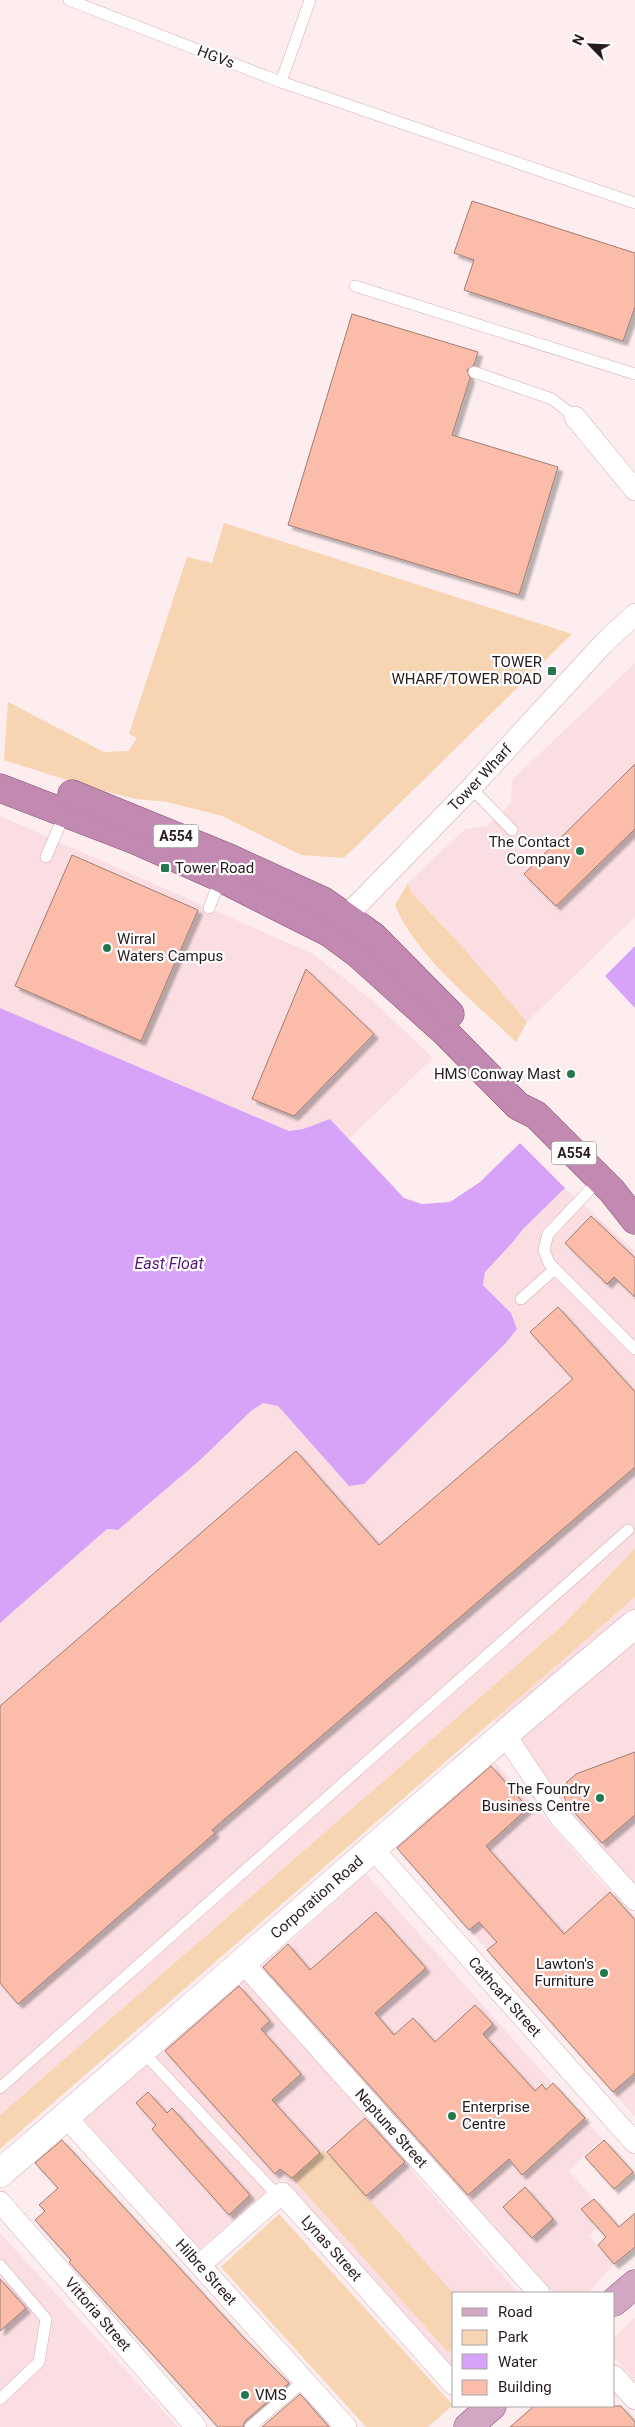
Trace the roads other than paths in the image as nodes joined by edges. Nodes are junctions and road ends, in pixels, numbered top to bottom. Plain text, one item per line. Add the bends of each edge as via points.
1 (69, 0) edge
2 (310, 0) edge
3 (281, 82) junction
4 (635, 202) edge
5 (355, 286) dead end
6 (474, 372) dead end
7 (635, 374) edge
8 (575, 417) joint
9 (635, 490) edge
10 (633, 618) edge
11 (0, 772) edge
12 (0, 788) edge
13 (471, 788) junction
14 (68, 803) junction
15 (512, 830) dead end
16 (46, 857) dead end
17 (225, 868) junction
18 (209, 908) dead end
19 (338, 925) junction
20 (616, 1191) edge
21 (635, 1220) edge
22 (555, 1269) junction
23 (521, 1299) dead end
24 (635, 1349) edge
25 (628, 1530) dead end
26 (635, 1624) edge
27 (504, 1733) junction
28 (373, 1848) junction
29 (635, 1900) edge
30 (243, 1963) junction
31 (142, 2051) junction
32 (0, 2088) edge
33 (66, 2117) junction
34 (635, 2143) edge
35 (0, 2173) edge
36 (278, 2196) junction
37 (0, 2202) edge
38 (201, 2264) junction
39 (0, 2265) edge
40 (635, 2284) edge
41 (538, 2292) edge
42 (615, 2301) edge
43 (615, 2377) edge
44 (304, 2380) junction
45 (452, 2383) edge
46 (0, 2398) edge
47 (635, 2399) edge
48 (196, 2427) edge
49 (250, 2427) edge
50 (346, 2427) edge

1 - 3 lane, HGVs
2 - 3 lane
3 - 4 lane, HGVs
5 - 7 lane
6 - 8 lane via 552,399
8 - 9 street
10 - 13 street, Tower Wharf via 603,644
11 - 14 highway, A554
12 - 14 highway, A554
13 - 15 lane
13 - 19 street, Tower Wharf
14 - 16 lane
14 - 17 highway, A554
17 - 18 lane
17 - 19 highway, A554 via 323,901
19 - 20 highway, A554 via 373,936 531,1096 536,1115
20 - 21 highway, A554
20 - 22 lane via 548,1234 544,1250
22 - 23 lane
22 - 24 lane
25 - 32 lane
26 - 27 main road, Corporation Road
27 - 28 main road, Corporation Road
27 - 29 street via 560,1817
28 - 30 main road, Corporation Road
28 - 34 street, Cathcart Street
30 - 31 main road, Corporation Road
30 - 41 street, Neptune Street
31 - 33 main road, Corporation Road
31 - 36 lane
33 - 35 main road, Corporation Road
33 - 38 street, Hilbre Street
36 - 38 street
36 - 45 street, Lynas Street via 282,2193
37 - 48 street, Vittoria Street
38 - 44 street, Hilbre Street
39 - 46 lane via 46,2319 39,2362
40 - 42 main road
43 - 47 street
44 - 49 lane
44 - 50 street, Hilbre Street

